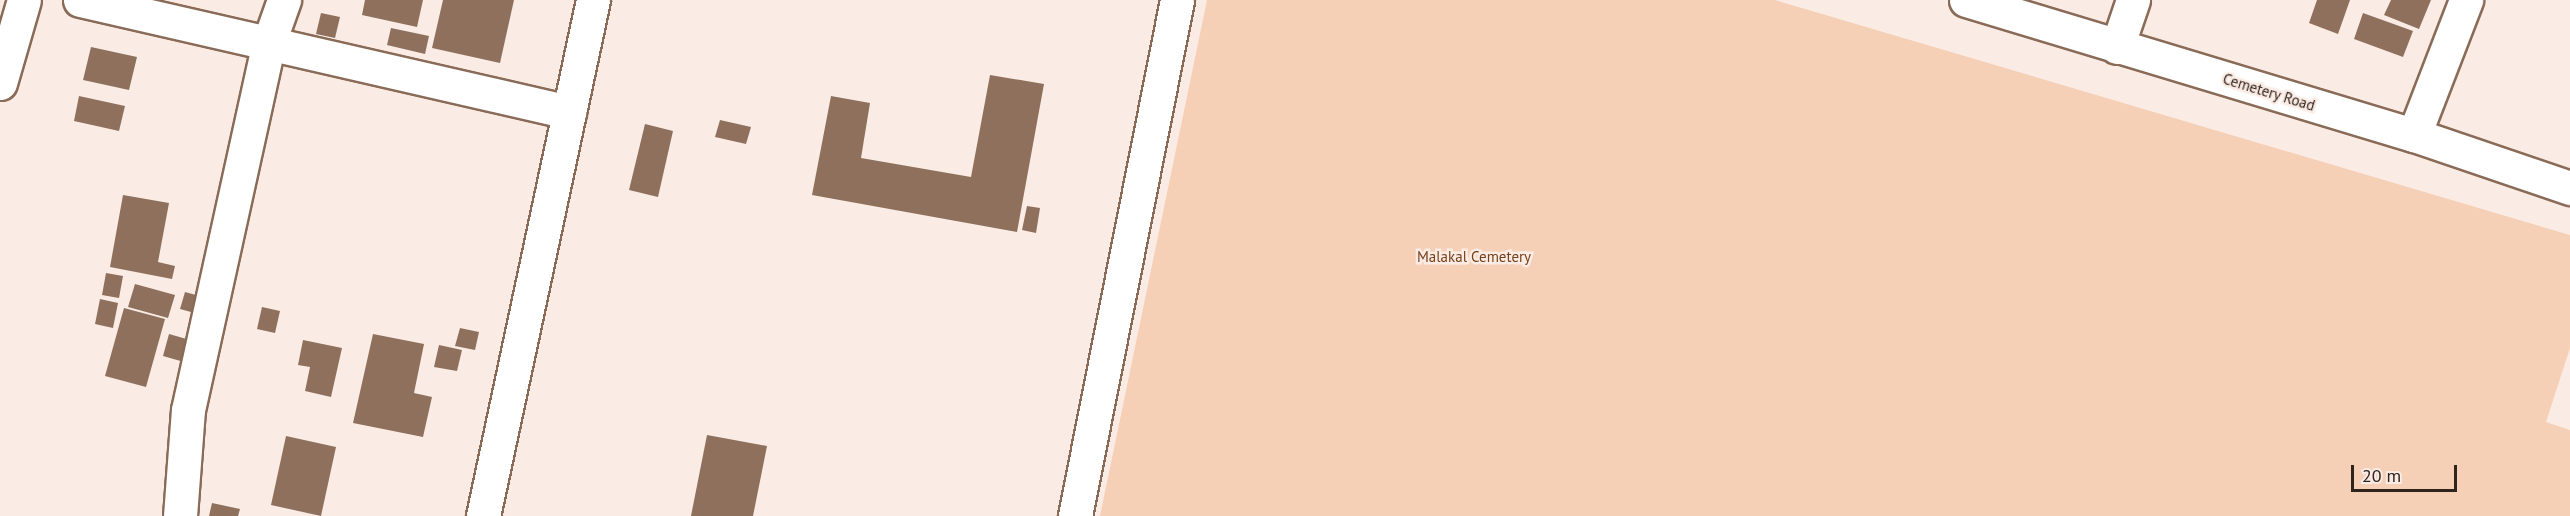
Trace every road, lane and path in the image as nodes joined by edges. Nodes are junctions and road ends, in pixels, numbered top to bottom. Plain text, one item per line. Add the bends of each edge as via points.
1 (24, 0) edge
2 (80, 0) edge
3 (284, 0) edge
4 (593, 0) edge
5 (1177, 0) edge
6 (1966, 0) edge
7 (2133, 0) edge
8 (2466, 0) edge
9 (268, 45) junction
10 (2117, 47) junction
11 (0, 83) edge
12 (569, 112) junction
13 (2414, 135) junction
14 (2570, 188) edge
15 (180, 516) edge
16 (483, 516) edge
17 (1075, 516) edge

1 - 11 street
2 - 9 street
3 - 9 street
4 - 12 street
5 - 17 street
6 - 10 street, Cemetery Road
7 - 10 street
8 - 13 street
9 - 12 street
9 - 15 street via 188,410
10 - 13 street, Cemetery Road
12 - 16 street
13 - 14 street, Cemetery Road

